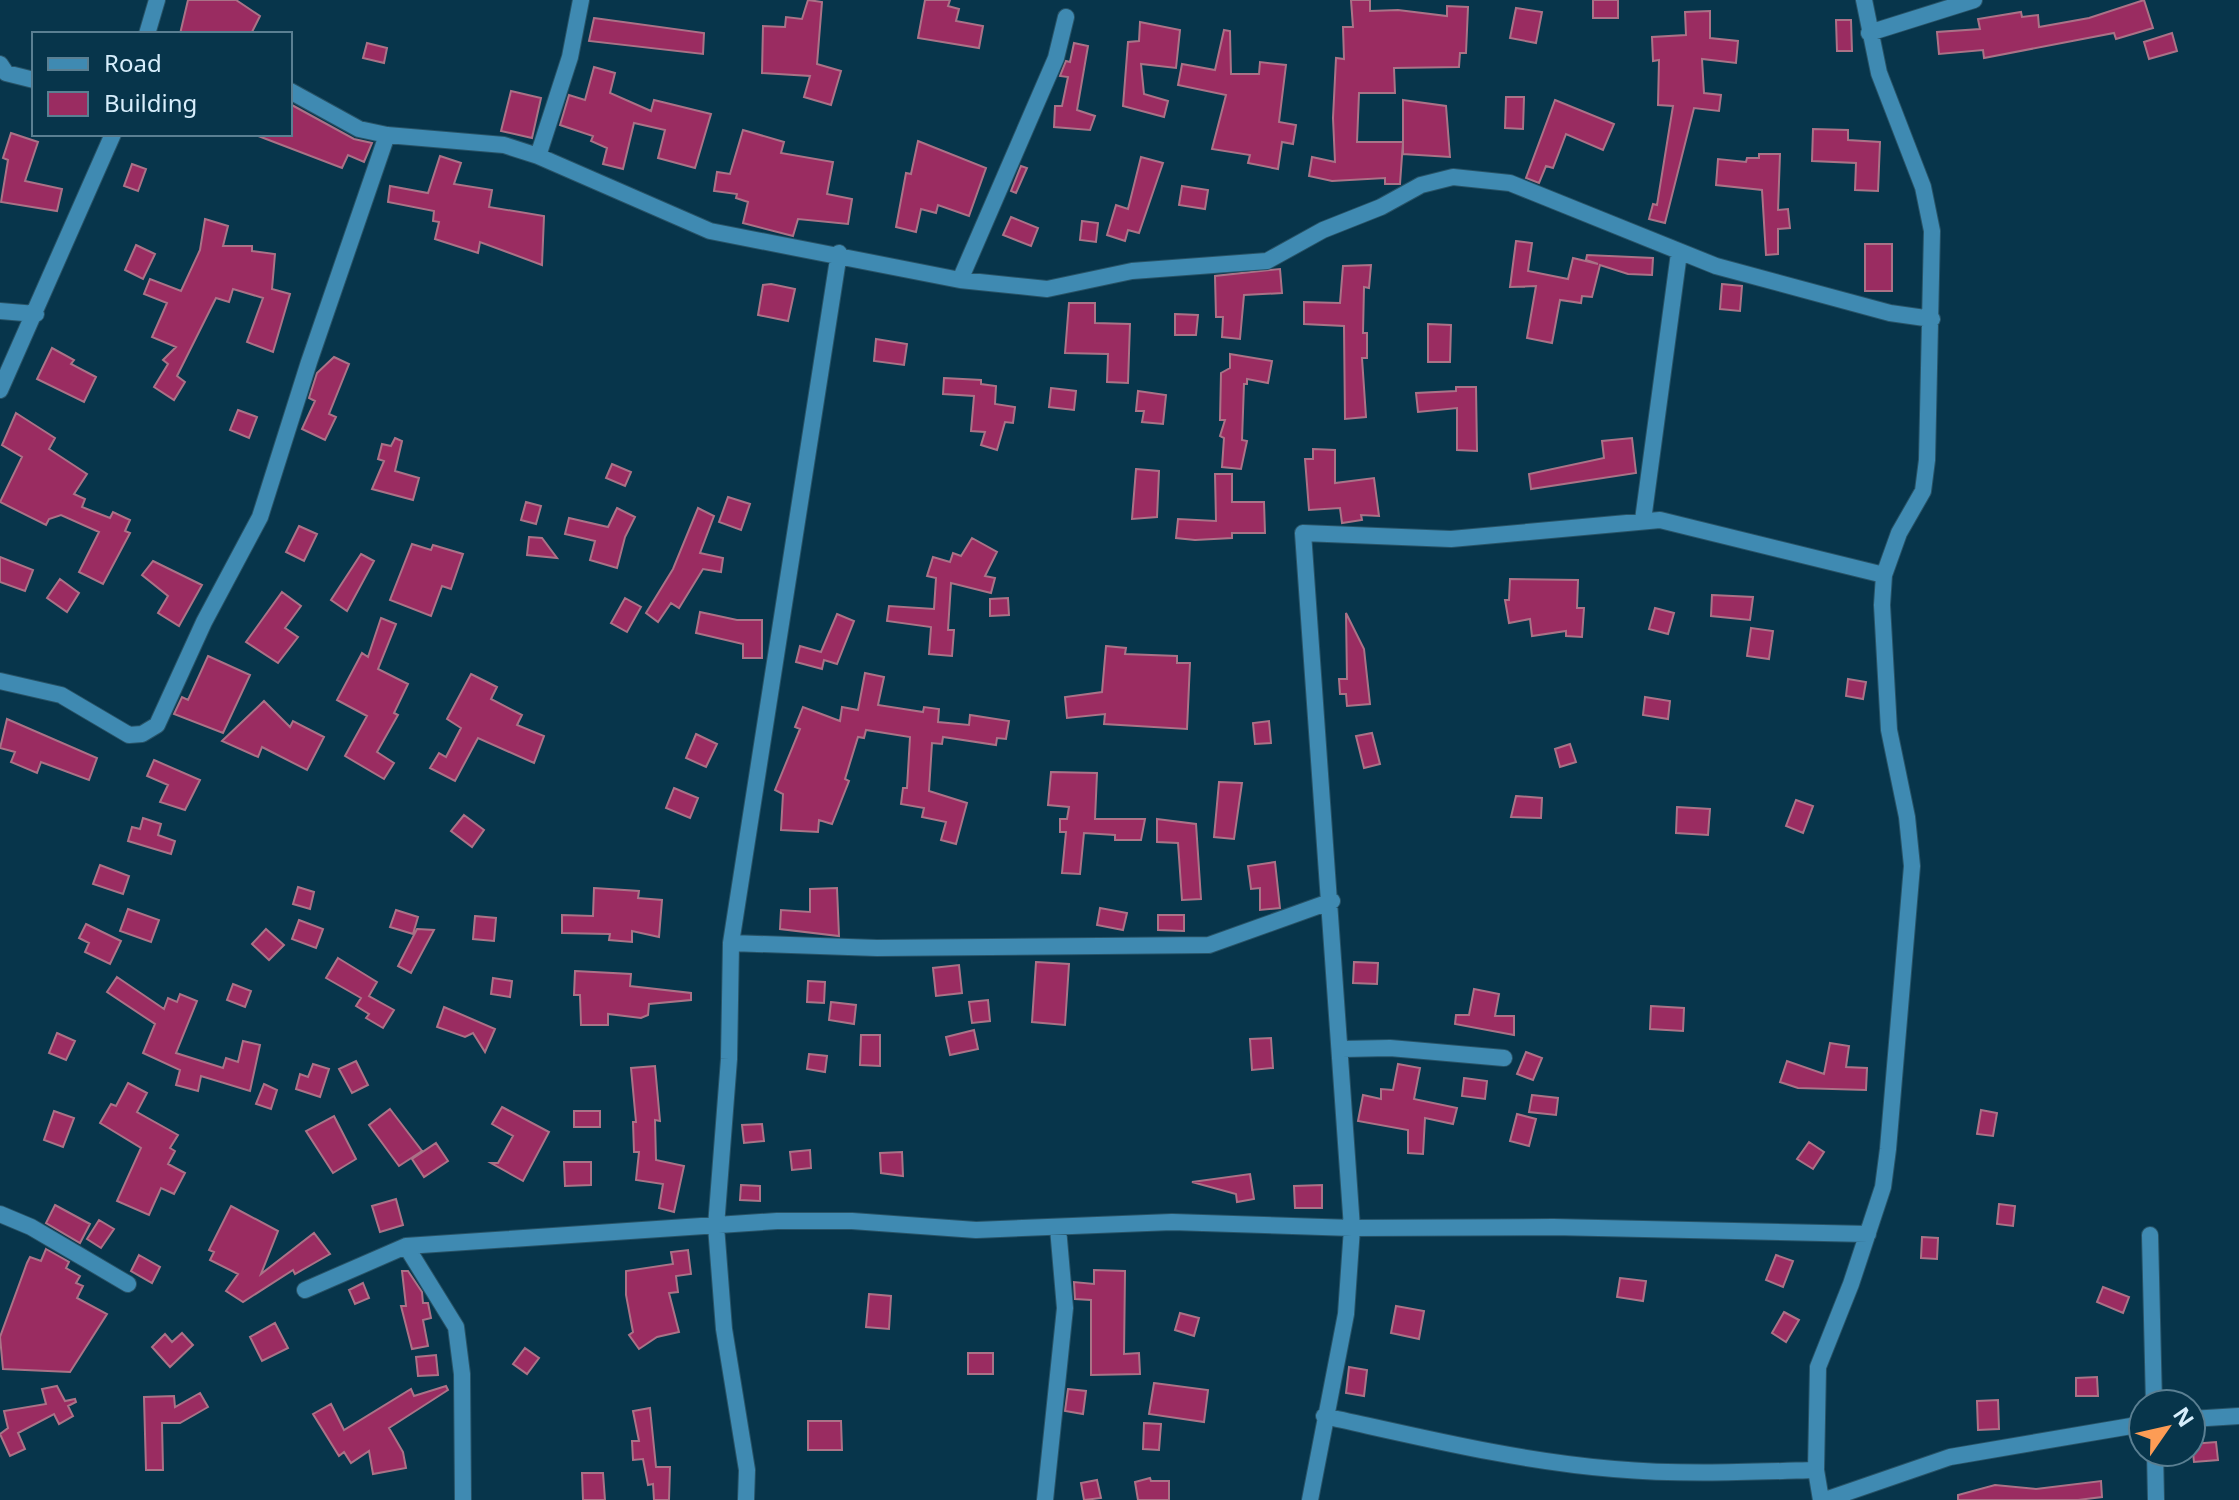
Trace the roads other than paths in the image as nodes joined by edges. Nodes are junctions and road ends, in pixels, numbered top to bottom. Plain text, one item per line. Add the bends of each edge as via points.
1 (157, 0) edge
2 (581, 0) edge
3 (1864, 0) edge
4 (1974, 0) edge
5 (1066, 17) dead end
6 (148, 32) edge
7 (1869, 33) junction
8 (2, 70) edge
9 (32, 79) edge
10 (292, 92) edge
11 (387, 135) junction
12 (112, 136) edge
13 (538, 156) junction
14 (839, 253) junction
15 (1679, 253) junction
16 (960, 280) junction
17 (0, 311) edge
18 (36, 314) junction
19 (1932, 319) junction
20 (0, 390) edge
21 (1643, 520) junction
22 (1884, 575) junction
23 (0, 681) edge
24 (1332, 901) junction
25 (731, 943) junction
26 (1342, 1049) junction
27 (1504, 1058) dead end
28 (0, 1214) edge
29 (716, 1226) junction
30 (1058, 1228) junction
31 (1352, 1228) junction
32 (1868, 1234) junction
33 (2150, 1235) dead end
34 (406, 1246) junction
35 (128, 1284) dead end
36 (305, 1290) dead end
37 (2154, 1388) edge
38 (1324, 1416) junction
39 (2239, 1416) edge
40 (2207, 1418) edge
41 (2127, 1427) edge
42 (2155, 1468) edge
43 (1816, 1470) junction
44 (463, 1500) edge
45 (746, 1500) edge
46 (1045, 1500) edge
47 (1310, 1500) edge
48 (1823, 1500) edge
49 (2156, 1500) edge

1 - 6 street
2 - 13 street via 570,57
3 - 7 street
4 - 7 street
5 - 16 street via 1056,58
7 - 19 street via 1926,201 1932,231
8 - 9 street
10 - 11 street via 346,124
11 - 13 street via 504,145
11 - 23 street via 260,517 157,725 129,735 61,695
12 - 18 street
13 - 14 street via 710,231
14 - 16 street
14 - 25 street
15 - 16 street via 1510,183 1453,177 1421,185 1267,261 1132,271 1047,289
15 - 19 street via 1812,294
15 - 21 street
17 - 18 street
18 - 20 street
19 - 22 street via 1923,491 1899,533
21 - 22 street
21 - 24 street via 1451,539 1303,533
22 - 32 street via 1889,730 1912,866 1888,1149
24 - 25 street via 1209,945 877,948
24 - 26 street via 1333,990
25 - 29 street via 729,1059
26 - 27 street
26 - 31 street
28 - 35 street
29 - 30 street via 852,1221 976,1230
29 - 34 street
29 - 45 street via 724,1329 747,1470
30 - 31 street via 1172,1222
30 - 46 street via 1065,1308
31 - 32 street
31 - 38 street via 1346,1314
32 - 43 street via 1818,1367
33 - 37 street
34 - 36 street
34 - 44 street via 456,1327 462,1374
38 - 43 street via 1495,1454 1613,1469
38 - 47 street
39 - 40 street
41 - 48 street via 1950,1457
42 - 49 street
43 - 48 street

